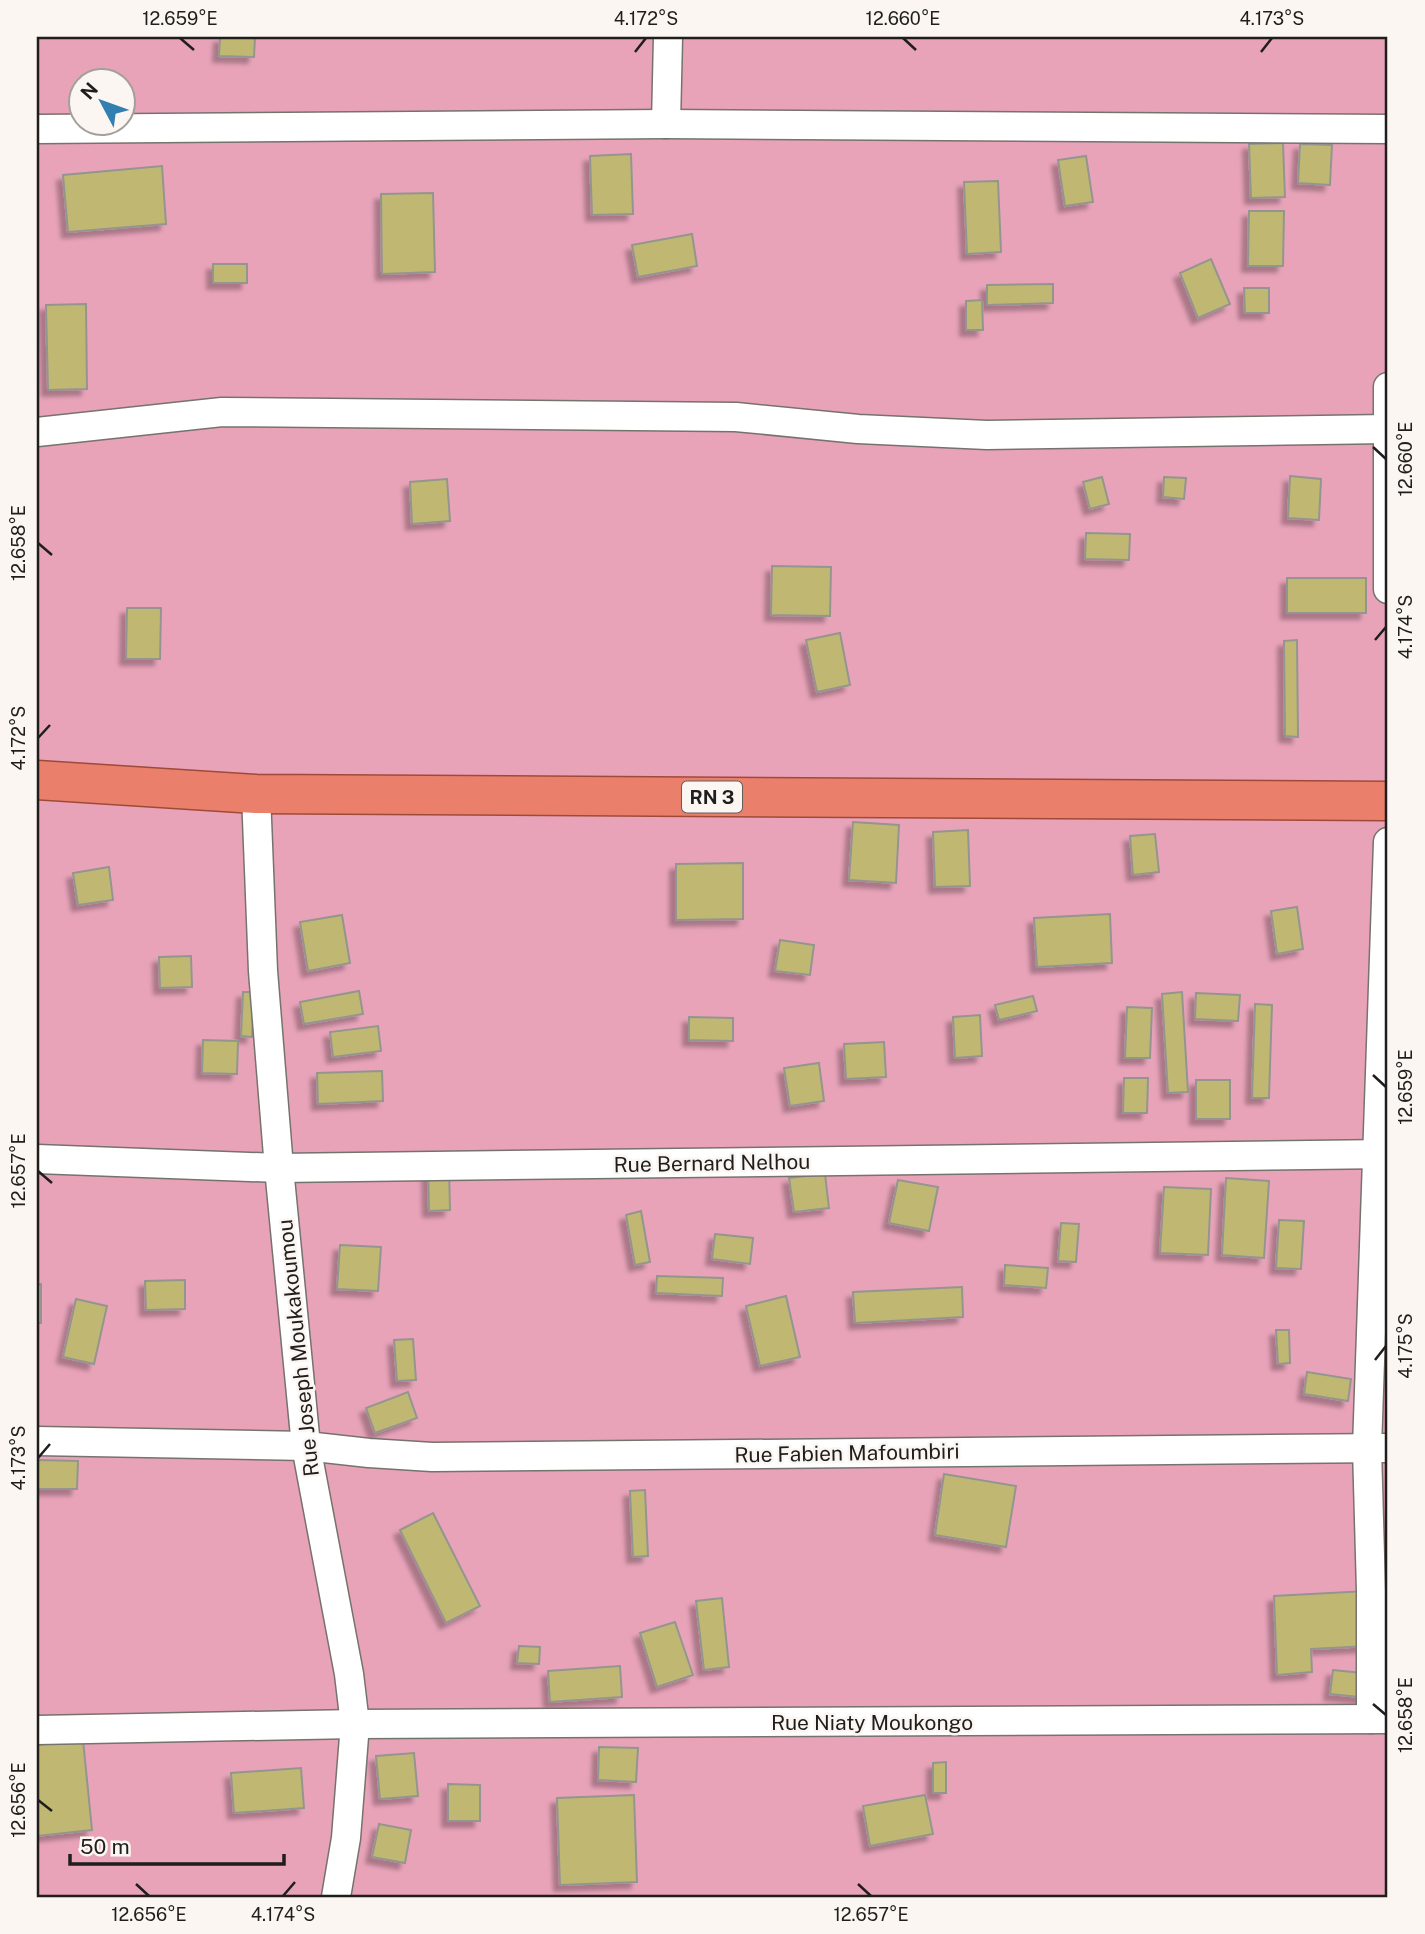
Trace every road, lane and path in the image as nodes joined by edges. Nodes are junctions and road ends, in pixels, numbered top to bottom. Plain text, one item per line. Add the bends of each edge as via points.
1 (668, 37) edge
2 (666, 124) junction
3 (1388, 129) edge
4 (37, 130) edge
5 (1388, 387) edge
6 (1388, 429) edge
7 (37, 432) edge
8 (1388, 589) edge
9 (37, 780) edge
10 (256, 794) junction
11 (1388, 801) edge
12 (1388, 842) edge
13 (1383, 1154) edge
14 (37, 1159) edge
15 (279, 1168) junction
16 (37, 1441) edge
17 (306, 1446) junction
18 (1377, 1448) edge
19 (1380, 1719) edge
20 (355, 1724) junction
21 (37, 1730) edge
22 (336, 1897) edge

1 - 2 street
2 - 3 street
2 - 4 street
5 - 6 street
6 - 7 street via 987,435 736,417 222,412
6 - 8 street
9 - 10 highway, RN 3
10 - 11 highway, RN 3
10 - 15 street, Rue Joseph Moukakoumou via 263,971
12 - 13 street
13 - 15 street, Rue Bernard Nelhou
13 - 18 street
14 - 15 street, Rue Bernard Nelhou
15 - 17 street, Rue Joseph Moukakoumou
16 - 17 street, Rue Fabien Mafoumbiri
17 - 18 street, Rue Fabien Mafoumbiri via 432,1457
17 - 20 street, Rue Joseph Moukakoumou
18 - 19 street via 1371,1591
19 - 20 street, Rue Niaty Moukongo
20 - 21 street, Rue Niaty Moukongo
20 - 22 street, Rue Joseph Moukakoumou

